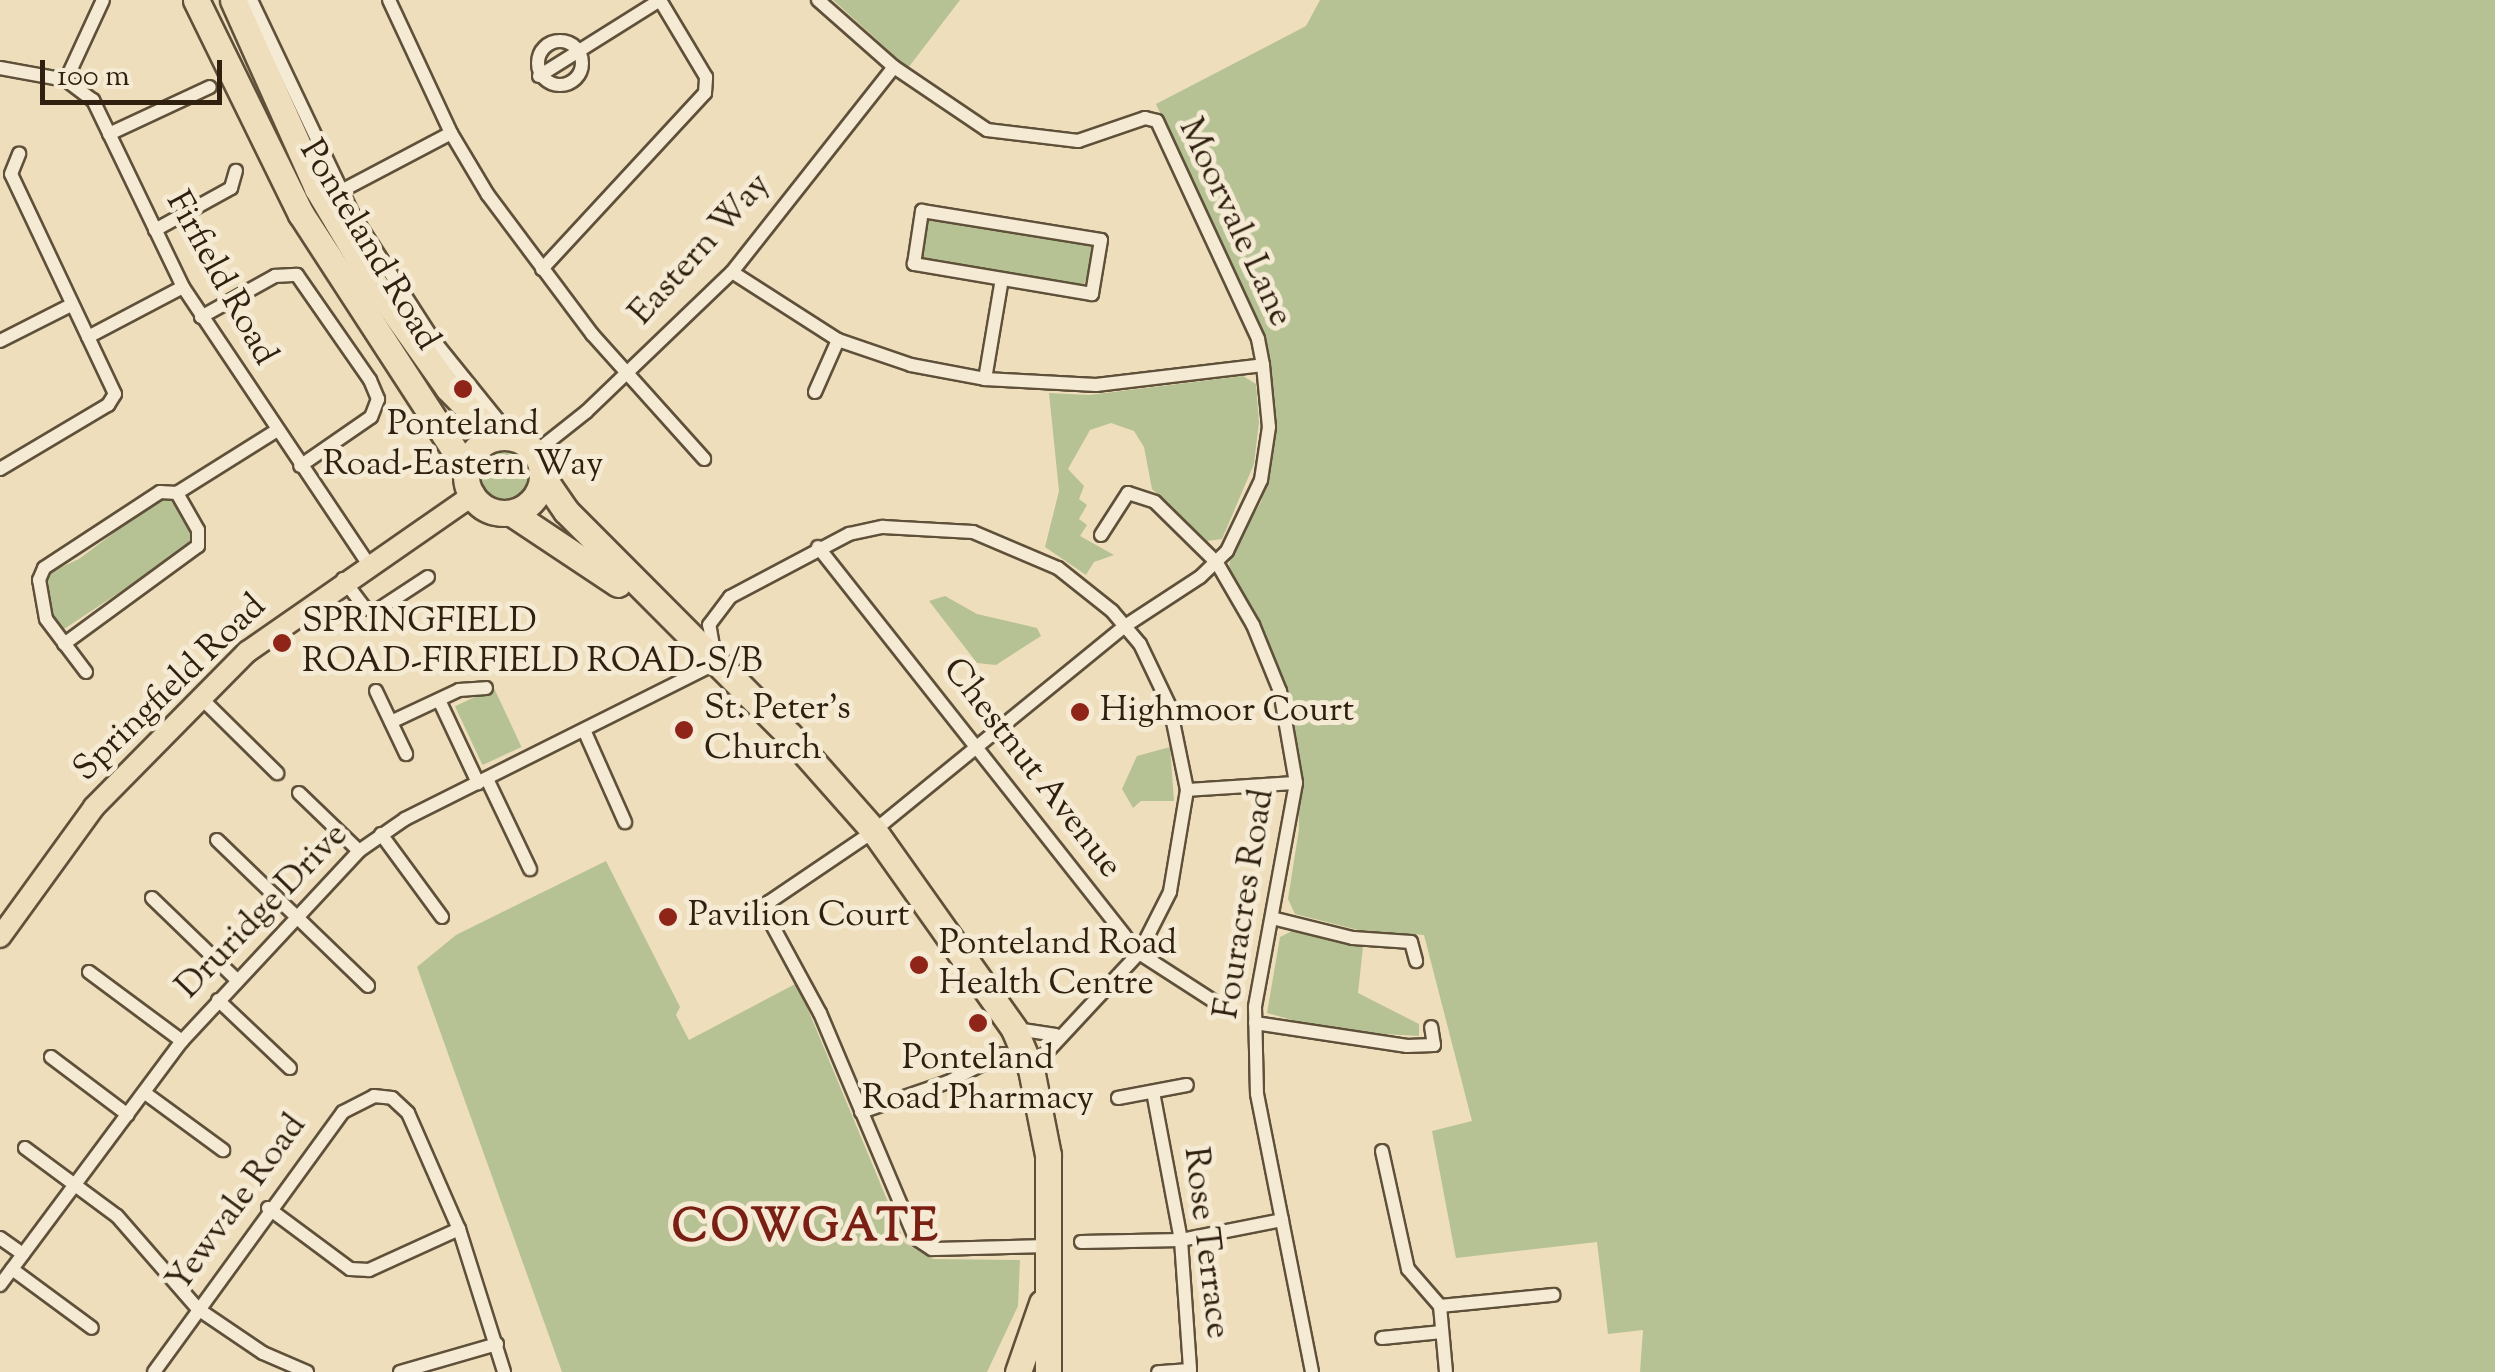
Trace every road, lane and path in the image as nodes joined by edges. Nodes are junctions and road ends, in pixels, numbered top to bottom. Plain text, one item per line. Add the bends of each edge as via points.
1 (103, 0) edge
2 (196, 0) edge
3 (233, 0) edge
4 (251, 0) edge
5 (389, 0) edge
6 (660, 0) edge
7 (818, 0) edge
8 (582, 49) junction
9 (894, 67) junction
10 (0, 68) edge
11 (66, 80) junction
12 (210, 87) dead end
13 (450, 133) junction
14 (109, 134) junction
15 (19, 154) dead end
16 (236, 170) dead end
17 (6, 174) edge
18 (343, 190) junction
19 (154, 230) junction
20 (542, 270) junction
21 (732, 272) junction
22 (1002, 279) junction
23 (183, 287) junction
24 (71, 305) junction
25 (201, 317) junction
26 (88, 337) junction
27 (838, 340) junction
28 (0, 342) edge
29 (1263, 365) junction
30 (628, 372) junction
31 (985, 380) junction
32 (814, 392) dead end
33 (276, 431) junction
34 (521, 452) junction
35 (704, 460) dead end
36 (300, 466) junction
37 (465, 467) junction
38 (0, 468) edge
39 (177, 493) junction
40 (474, 494) junction
41 (513, 514) junction
42 (1101, 535) dead end
43 (818, 547) junction
44 (368, 562) junction
45 (1216, 563) junction
46 (428, 577) dead end
47 (343, 579) junction
48 (1125, 626) junction
49 (678, 629) junction
50 (64, 644) junction
51 (716, 663) junction
52 (86, 672) dead end
53 (486, 688) dead end
54 (376, 691) dead end
55 (200, 696) junction
56 (439, 700) junction
57 (391, 722) junction
58 (584, 730) junction
59 (976, 747) junction
60 (406, 754) dead end
61 (276, 774) dead end
62 (482, 781) junction
63 (1296, 784) junction
64 (1188, 790) junction
65 (299, 793) dead end
66 (625, 822) dead end
67 (874, 830) junction
68 (381, 834) junction
69 (217, 840) dead end
70 (359, 851) junction
71 (530, 870) dead end
72 (152, 898) dead end
73 (296, 917) junction
74 (442, 918) dead end
75 (1276, 919) junction
76 (0, 937) edge
77 (1139, 953) junction
78 (1416, 961) dead end
79 (89, 972) dead end
80 (237, 980) junction
81 (368, 986) dead end
82 (218, 1000) junction
83 (1218, 1004) dead end
84 (1255, 1022) junction
85 (1431, 1027) dead end
86 (1014, 1028) junction
87 (1056, 1035) junction
88 (182, 1042) junction
89 (1002, 1054) dead end
90 (51, 1057) dead end
91 (290, 1068) dead end
92 (1031, 1069) junction
93 (1188, 1085) dead end
94 (1153, 1092) junction
95 (145, 1093) junction
96 (1118, 1098) dead end
97 (861, 1112) junction
98 (128, 1115) junction
99 (25, 1148) dead end
100 (223, 1150) dead end
101 (1382, 1151) dead end
102 (76, 1185) junction
103 (268, 1208) junction
104 (1282, 1220) junction
105 (459, 1229) junction
106 (0, 1238) edge
107 (1182, 1240) junction
108 (1081, 1242) dead end
109 (1050, 1246) junction
110 (23, 1254) junction
111 (12, 1269) junction
112 (0, 1285) edge
113 (1553, 1295) dead end
114 (1044, 1298) junction
115 (1440, 1306) junction
116 (198, 1308) junction
117 (1047, 1326) junction
118 (92, 1328) dead end
119 (1442, 1332) junction
120 (1382, 1338) dead end
121 (497, 1344) junction
122 (1021, 1371) edge
123 (154, 1372) edge
124 (307, 1372) edge
125 (400, 1372) edge
126 (504, 1372) edge
127 (1048, 1372) edge
128 (1158, 1372) edge
129 (1312, 1372) edge
130 (1446, 1372) edge

1 - 11 street
2 - 37 highway, Ponteland Road via 301,214
3 - 34 highway, Ponteland Road via 317,188 373,282 448,388
4 - 18 street
5 - 13 street
6 - 8 street
6 - 20 street via 700,64 705,93
7 - 9 street
8 - 8 street via 582,65 564,84 539,76 538,59 552,46
9 - 21 street, Eastern Way
9 - 29 street, Moorvale Lane via 987,130 1078,141 1145,118 1157,121 1252,325
10 - 11 street
11 - 14 street, Firfield Road via 94,100
12 - 14 street
13 - 18 street
13 - 20 street
14 - 19 street, Firfield Road
15 - 17 street
16 - 19 street via 232,188
17 - 24 street
18 - 34 street via 435,342
19 - 23 street, Firfield Road
20 - 30 street
21 - 27 street
21 - 30 street, Eastern Way
22 - 22 street via 914,264 922,210 1101,240 1092,294
22 - 31 street
23 - 25 street, Firfield Road
23 - 26 street
24 - 26 street
24 - 28 street
25 - 33 street, Firfield Road
25 - 36 street via 275,276 297,275 370,380 378,399 370,416
26 - 38 street via 115,388 113,400
27 - 31 street
27 - 32 street
29 - 31 street via 1096,384
29 - 45 street, Moorvale Lane via 1269,427 1261,480
30 - 34 street, Eastern Way
30 - 35 street
33 - 36 street, Firfield Road
33 - 39 street
34 - 37 highway via 471,450
34 - 41 highway via 540,496
34 - 49 highway, Ponteland Road via 566,511
36 - 44 street, Firfield Road
37 - 40 highway
39 - 50 street via 198,530 198,546
39 - 50 street via 160,492 44,568 39,580 46,618
40 - 41 highway via 493,510
40 - 44 main road, Springfield Road
41 - 49 highway, Ponteland Road via 558,539
42 - 45 street, Fouracres Road via 1128,493 1138,492
43 - 48 street via 884,527 974,532 1058,568
43 - 51 street via 730,597 709,626
43 - 59 street, Chestnut Avenue
44 - 47 main road, Springfield Road
45 - 48 street
45 - 63 street, Fouracres Road via 1253,625 1280,691
46 - 47 street via 376,611 365,608
47 - 55 main road, Springfield Road
48 - 59 street
48 - 64 street via 1170,707
49 - 51 highway, Ponteland Road
50 - 52 street
51 - 58 street, Druridge Drive
51 - 67 highway, Ponteland Road
53 - 56 street
54 - 57 street
55 - 61 street
55 - 76 main road, Springfield Road via 94,807
56 - 57 street
56 - 62 street
57 - 60 street
58 - 62 street, Druridge Drive
58 - 66 street
59 - 67 street
59 - 77 street, Chestnut Avenue
62 - 68 street, Druridge Drive
62 - 71 street
63 - 64 street
63 - 75 street, Fouracres Road
64 - 77 street via 1178,868
65 - 70 street
67 - 86 highway, Ponteland Road
67 - 97 street via 772,897 767,909
68 - 70 street, Druridge Drive
68 - 74 street
69 - 73 street
70 - 73 street, Druridge Drive
72 - 80 street
73 - 80 street, Druridge Drive
73 - 81 street
75 - 78 street via 1353,938 1410,942
75 - 84 street, Fouracres Road
77 - 83 street, Chestnut Avenue
77 - 87 street via 1106,994
79 - 88 street
80 - 82 street, Druridge Drive
82 - 88 street, Druridge Drive
82 - 91 street
84 - 85 street via 1407,1046 1434,1045
84 - 104 street, Fouracres Road via 1257,1094
86 - 87 street
86 - 92 highway, Ponteland Road
87 - 92 street
88 - 95 street, Druridge Drive
89 - 97 street via 948,1082
90 - 98 street
92 - 109 highway, Ponteland Road via 1048,1155
93 - 94 street
94 - 96 street
94 - 107 street, Rose Terrace
95 - 98 street, Druridge Drive
95 - 100 street
97 - 109 street via 915,1238 924,1244
98 - 102 street, Druridge Drive
99 - 102 street
101 - 115 street via 1408,1269 1414,1284
102 - 110 street, Druridge Drive
102 - 116 street via 117,1216
103 - 105 street via 350,1270 368,1270
103 - 105 street, Yewvale Road via 343,1112 366,1097 386,1097 408,1114
103 - 116 street, Yewvale Road
104 - 107 street
104 - 129 street, Fouracres Road
105 - 121 street
106 - 110 street
107 - 108 street
107 - 128 street, Rose Terrace via 1190,1370
109 - 114 highway, Ponteland Road
110 - 111 street, Druridge Drive
111 - 112 street, Druridge Drive
111 - 118 street
113 - 115 street
114 - 117 highway, Ponteland Road
114 - 122 highway, Ponteland Road
115 - 119 street
116 - 123 street, Yewvale Road
116 - 124 street via 264,1353
117 - 122 main road
117 - 127 highway, Ponteland Road
119 - 120 street
119 - 130 street
121 - 125 street
121 - 126 street

